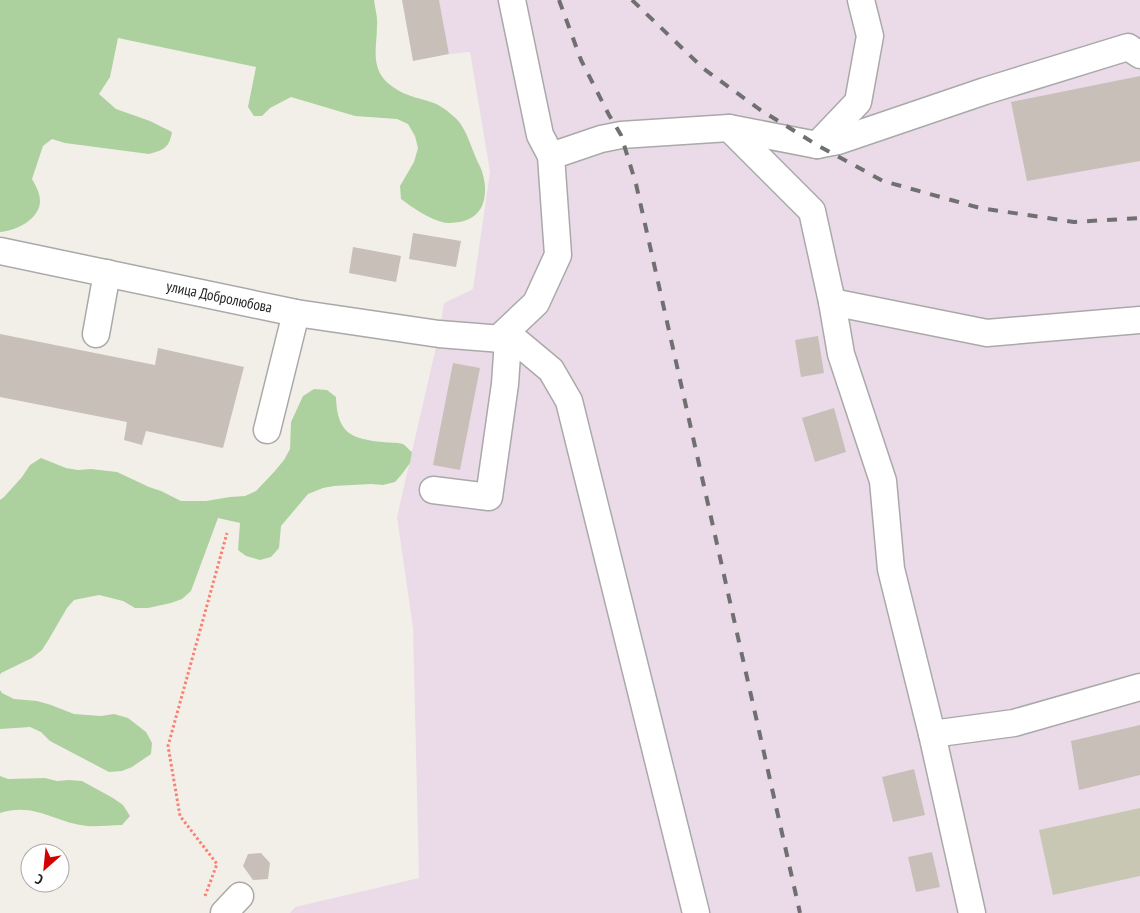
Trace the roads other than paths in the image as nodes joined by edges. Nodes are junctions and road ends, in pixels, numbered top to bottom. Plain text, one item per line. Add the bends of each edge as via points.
1 (512, 0) edge
2 (861, 0) edge
3 (1140, 55) edge
4 (729, 128) junction
5 (817, 145) junction
6 (551, 156) junction
7 (0, 251) edge
8 (107, 273) junction
9 (832, 302) junction
10 (296, 313) junction
11 (1140, 320) edge
12 (96, 334) dead end
13 (503, 339) junction
14 (267, 430) dead end
15 (433, 490) dead end
16 (1140, 687) edge
17 (932, 734) junction
18 (696, 913) edge
19 (972, 913) edge

1 - 6 street via 540,135
2 - 5 street via 870,36 858,102
3 - 5 street via 1128,47
4 - 5 street
4 - 6 street via 621,135
4 - 9 street via 812,211
6 - 13 street via 558,255 536,304
7 - 8 street, улица Добролюбова
8 - 10 street, улица Добролюбова
8 - 12 street
9 - 11 street via 986,333
9 - 17 street via 841,354 882,481 891,569
10 - 13 street, улица Добролюбова via 439,334
10 - 14 street
13 - 15 street via 505,384 488,497
13 - 18 street via 515,340 551,370 569,401
16 - 17 street via 1014,723
17 - 19 street

